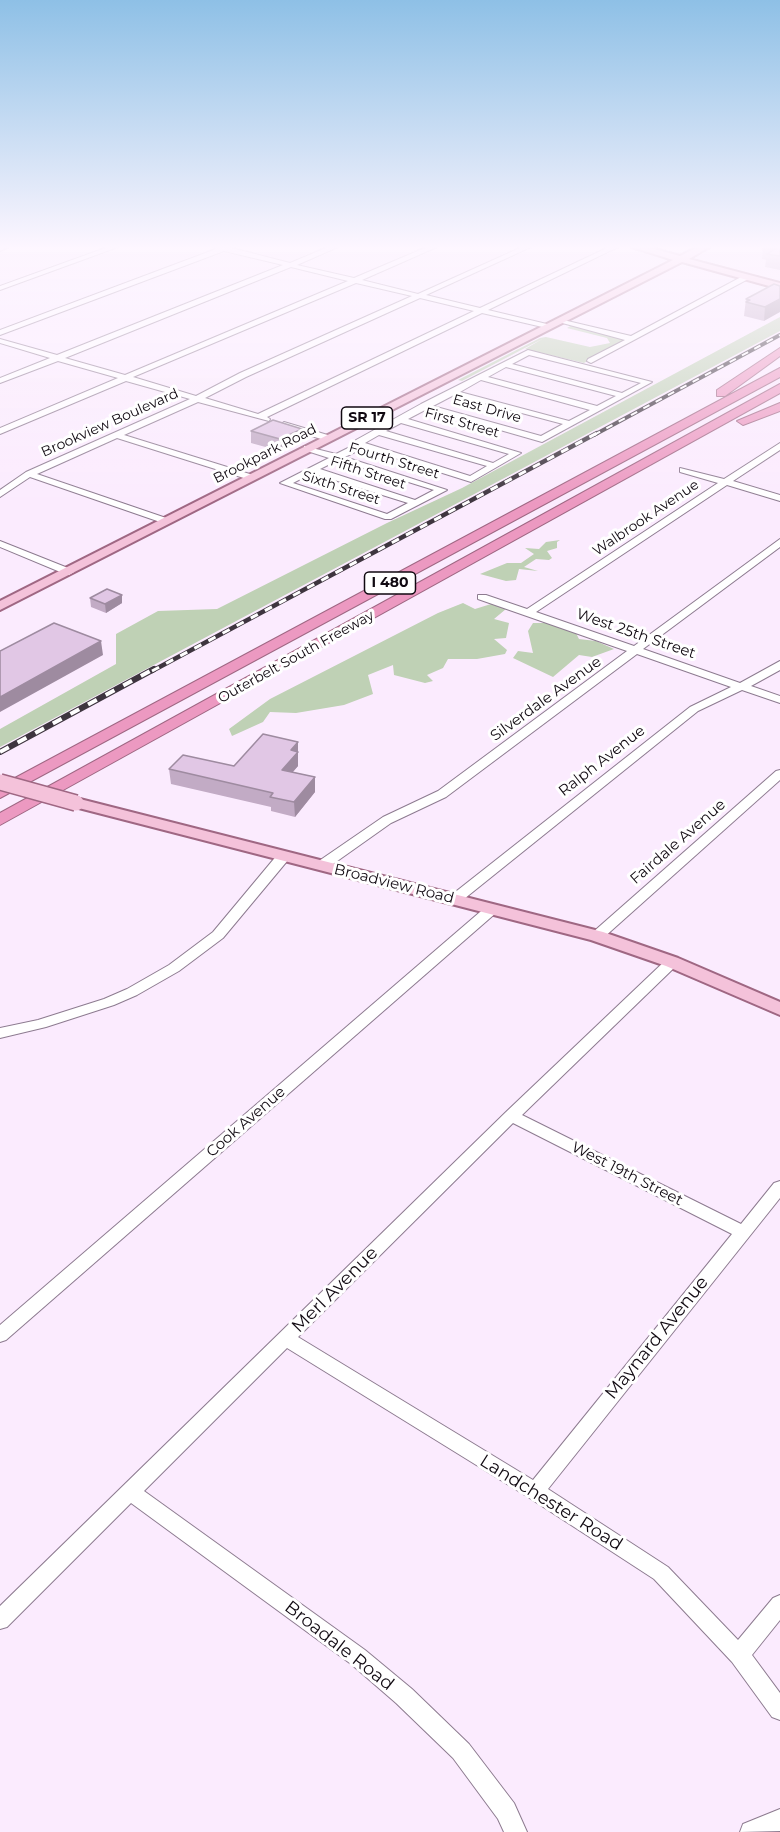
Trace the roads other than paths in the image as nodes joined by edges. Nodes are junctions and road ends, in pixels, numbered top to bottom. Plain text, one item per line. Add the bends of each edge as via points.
1 (122, 332) edge
2 (233, 332) edge
3 (338, 332) edge
4 (435, 332) edge
5 (537, 332) edge
6 (606, 332) edge
7 (644, 332) edge
8 (632, 339) junction
9 (0, 341) edge
10 (780, 351) edge
11 (58, 358) junction
12 (591, 361) dead end
13 (505, 364) junction
14 (780, 372) edge
15 (479, 377) junction
16 (125, 378) junction
17 (442, 380) junction
18 (0, 381) edge
19 (463, 386) junction
20 (780, 388) edge
21 (452, 392) junction
22 (622, 395) junction
23 (197, 399) junction
24 (424, 406) junction
25 (780, 407) edge
26 (598, 409) junction
27 (259, 417) junction
28 (400, 420) junction
29 (571, 424) junction
30 (0, 430) edge
31 (379, 432) junction
32 (116, 435) junction
33 (328, 438) junction
34 (362, 445) junction
35 (780, 446) edge
36 (308, 448) junction
37 (338, 457) junction
38 (495, 466) junction
39 (312, 470) junction
40 (683, 471) dead end
41 (29, 474) junction
42 (250, 477) junction
43 (579, 481) junction
44 (724, 482) junction
45 (598, 491) junction
46 (0, 494) edge
47 (780, 498) edge
48 (416, 503) junction
49 (166, 521) junction
50 (780, 542) edge
51 (0, 544) edge
52 (69, 572) junction
53 (482, 597) dead end
54 (0, 606) edge
55 (528, 613) junction
56 (636, 650) junction
57 (780, 664) edge
58 (741, 686) junction
59 (780, 700) edge
60 (780, 774) edge
61 (0, 782) edge
62 (0, 793) edge
63 (0, 820) edge
64 (284, 857) junction
65 (321, 866) junction
66 (454, 900) junction
67 (492, 909) junction
68 (597, 936) junction
69 (672, 962) junction
70 (778, 1006) edge
71 (0, 1033) edge
72 (511, 1116) junction
73 (780, 1187) edge
74 (742, 1232) junction
75 (0, 1335) edge
76 (286, 1339) junction
77 (535, 1491) junction
78 (131, 1492) junction
79 (780, 1604) edge
80 (0, 1620) edge
81 (739, 1655) junction
82 (780, 1710) edge
83 (780, 1820) edge
84 (516, 1832) edge
85 (751, 1832) edge

1 - 11 street
2 - 16 street
3 - 23 street, Brookview Boulevard
4 - 27 street
5 - 17 main road, Brookpark Road / SR 17
6 - 8 street
7 - 8 street
8 - 12 street
9 - 11 street
10 - 43 highway via 715,397
11 - 16 street
11 - 18 street
13 - 15 street
13 - 22 street
13 - 22 street via 528,352 648,382
14 - 43 highway, Outerbelt South Freeway / I 480
15 - 19 street
15 - 26 street
16 - 23 street
16 - 30 street
17 - 19 street
17 - 33 main road, Brookpark Road / SR 17
19 - 21 street
20 - 45 highway, Outerbelt South Freeway / I 480
21 - 24 street
21 - 29 street
22 - 26 street
23 - 27 street
23 - 32 street, Brookview Boulevard
24 - 28 street
24 - 29 street, East Drive via 542,439
25 - 45 highway via 723,429 640,474
26 - 29 street
27 - 33 street
28 - 31 street
28 - 38 street, First Street via 517,453
31 - 34 street via 359,442
31 - 38 street
32 - 41 street, Brookview Boulevard
32 - 42 street
33 - 36 main road, Brookpark Road / SR 17
34 - 37 street
34 - 38 street via 471,479
35 - 44 street, Walbrook Avenue
36 - 37 street, Fourth Street
36 - 42 main road, Brookpark Road / SR 17
37 - 39 street
37 - 48 street, Fourth Street via 442,490
39 - 48 street, Fifth Street
39 - 48 street, Sixth Street via 285,483 388,517
40 - 44 street
41 - 46 street, Brookview Boulevard
41 - 49 street
42 - 49 main road, Brookpark Road / SR 17
43 - 62 highway, Outerbelt South Freeway / I 480
44 - 47 street
44 - 55 street, Walbrook Avenue
45 - 63 highway, Outerbelt South Freeway / I 480
49 - 52 main road, Brookpark Road / SR 17
50 - 56 street, Silverdale Avenue
51 - 52 street
52 - 54 main road, Brookpark Road / SR 17
53 - 55 street, West 25th Street
55 - 56 street, West 25th Street
56 - 58 street, West 25th Street
56 - 65 street, Silverdale Avenue via 442,794 387,820
57 - 58 street, Ralph Avenue
58 - 59 street, West 25th Street
58 - 66 street, Ralph Avenue via 694,709
60 - 68 street, Fairdale Avenue
61 - 64 main road, Broadview Road, bridge
64 - 65 main road, Broadview Road
64 - 71 street via 218,935 174,968 109,1002
65 - 66 main road, Broadview Road
66 - 67 main road, Broadview Road
67 - 68 main road, Broadview Road
67 - 75 street, Cook Avenue
68 - 69 main road, Broadview Road
69 - 70 main road, Broadview Road
69 - 72 street, Merl Avenue
72 - 74 street, West 19th Street
72 - 76 street, Merl Avenue
73 - 74 street, Maynard Avenue
74 - 77 street, Maynard Avenue
76 - 77 street, Landchester Road
76 - 78 street, Merl Avenue
77 - 81 street, Landchester Road via 661,1573
78 - 80 street, Merl Avenue
78 - 84 street, Broadale Road via 358,1657 404,1696 461,1750 506,1811
79 - 81 street
81 - 82 street, Landchester Road
83 - 85 street

